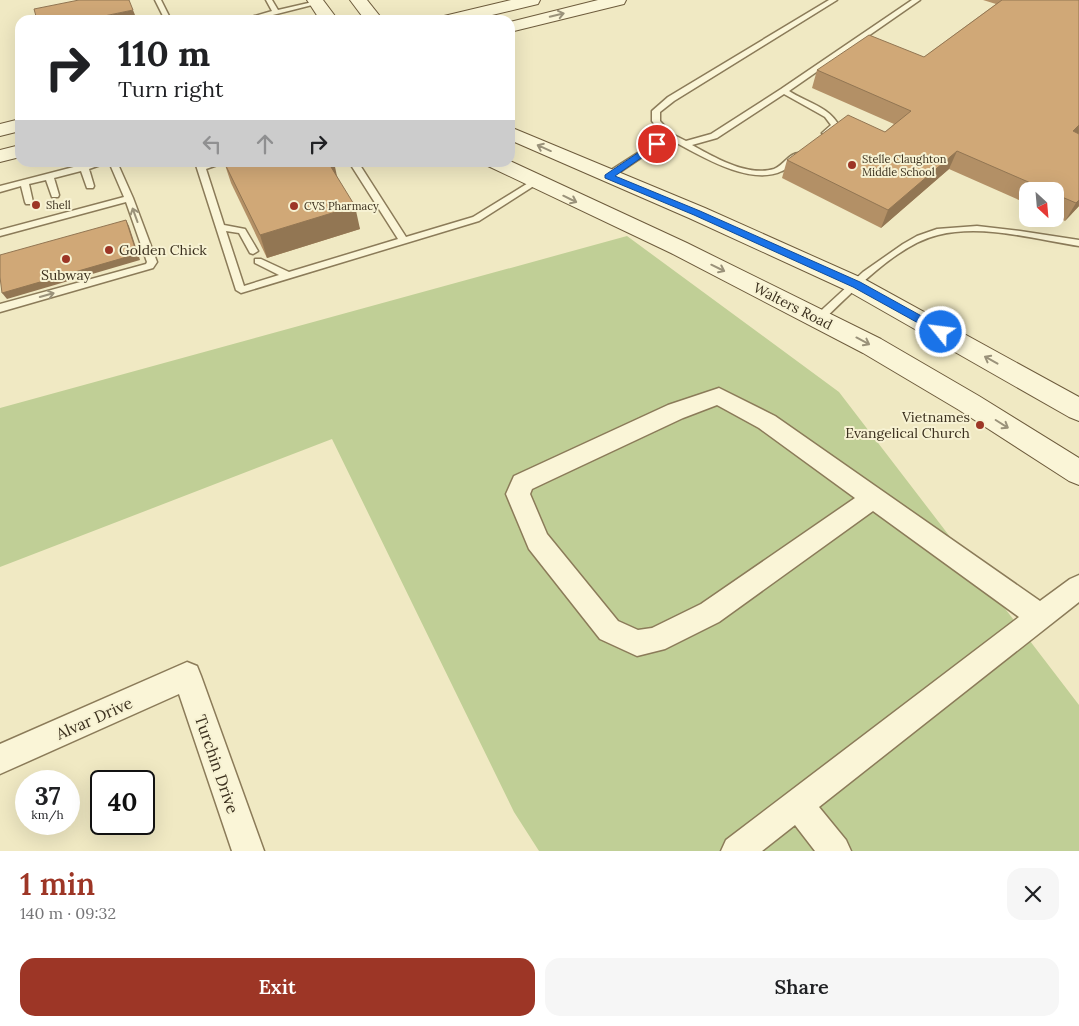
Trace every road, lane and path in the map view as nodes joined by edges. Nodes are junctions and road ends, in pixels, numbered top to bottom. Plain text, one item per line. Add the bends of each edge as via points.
1 (158, 0) edge
2 (269, 0) edge
3 (358, 0) edge
4 (532, 0) edge
5 (618, 0) edge
6 (834, 0) edge
7 (917, 0) edge
8 (316, 2) edge
9 (276, 12) junction
10 (166, 15) edge
11 (264, 15) edge
12 (325, 15) edge
13 (370, 15) edge
14 (470, 15) edge
15 (515, 26) edge
16 (784, 91) junction
17 (15, 126) edge
18 (0, 130) edge
19 (515, 135) edge
20 (669, 136) junction
21 (820, 137) edge
22 (686, 144) junction
23 (806, 149) edge
24 (15, 152) edge
25 (0, 156) edge
26 (88, 167) edge
27 (115, 167) edge
28 (201, 167) edge
29 (355, 167) edge
30 (505, 167) edge
31 (84, 168) junction
32 (608, 176) junction
33 (49, 177) junction
34 (536, 182) junction
35 (24, 183) junction
36 (90, 186) dead end
37 (0, 189) edge
38 (55, 195) dead end
39 (129, 198) junction
40 (29, 202) dead end
41 (220, 227) junction
42 (2, 230) edge
43 (404, 242) junction
44 (1079, 243) edge
45 (254, 251) edge
46 (258, 260) dead end
47 (289, 276) junction
48 (856, 285) junction
49 (0, 308) edge
50 (818, 318) junction
51 (1079, 410) edge
52 (1079, 473) edge
53 (873, 498) junction
54 (1079, 587) edge
55 (1041, 616) junction
56 (187, 676) joint
57 (0, 759) edge
58 (798, 805) junction
59 (248, 851) edge
60 (737, 851) edge
61 (836, 851) edge

1 - 10 lane
2 - 9 lane
3 - 13 street
4 - 14 street
15 -> 5 street
6 - 20 lane via 656,111 656,121
7 - 16 lane
8 - 9 lane
8 - 12 street
9 - 11 lane
16 - 21 lane via 831,116 836,126
16 - 22 lane via 714,136
17 - 18 street
32 -> 19 street
20 - 22 lane
20 - 32 lane
22 - 23 lane via 747,171 776,171
24 - 25 street
26 - 31 lane
27 - 39 lane
28 - 41 lane
29 - 43 lane
30 - 34 street, Walters Road
31 - 33 lane
31 - 36 lane
32 - 48 street
33 - 35 lane
33 - 38 lane
34 - 43 lane via 476,219
34 -> 50 street, Walters Road via 679,248
35 - 37 lane
35 - 40 lane
39 - 42 lane via 94,203
49 -> 39 lane via 150,266 152,262
41 - 45 lane via 242,230
41 - 47 lane via 241,290
43 - 47 lane
44 - 48 lane via 994,230 957,229 922,237 896,252
46 - 47 lane
48 - 50 lane
51 -> 48 street
50 -> 52 street, Walters Road via 969,402
53 - 53 street via 766,422 719,396 698,402 544,471 522,483 518,494 538,541 603,623 609,630 637,643 655,640 710,613
53 - 55 street
54 - 55 street
55 - 58 street
56 - 57 street, Alvar Drive
56 - 59 street, Turchin Drive
58 - 60 street
58 - 61 street

